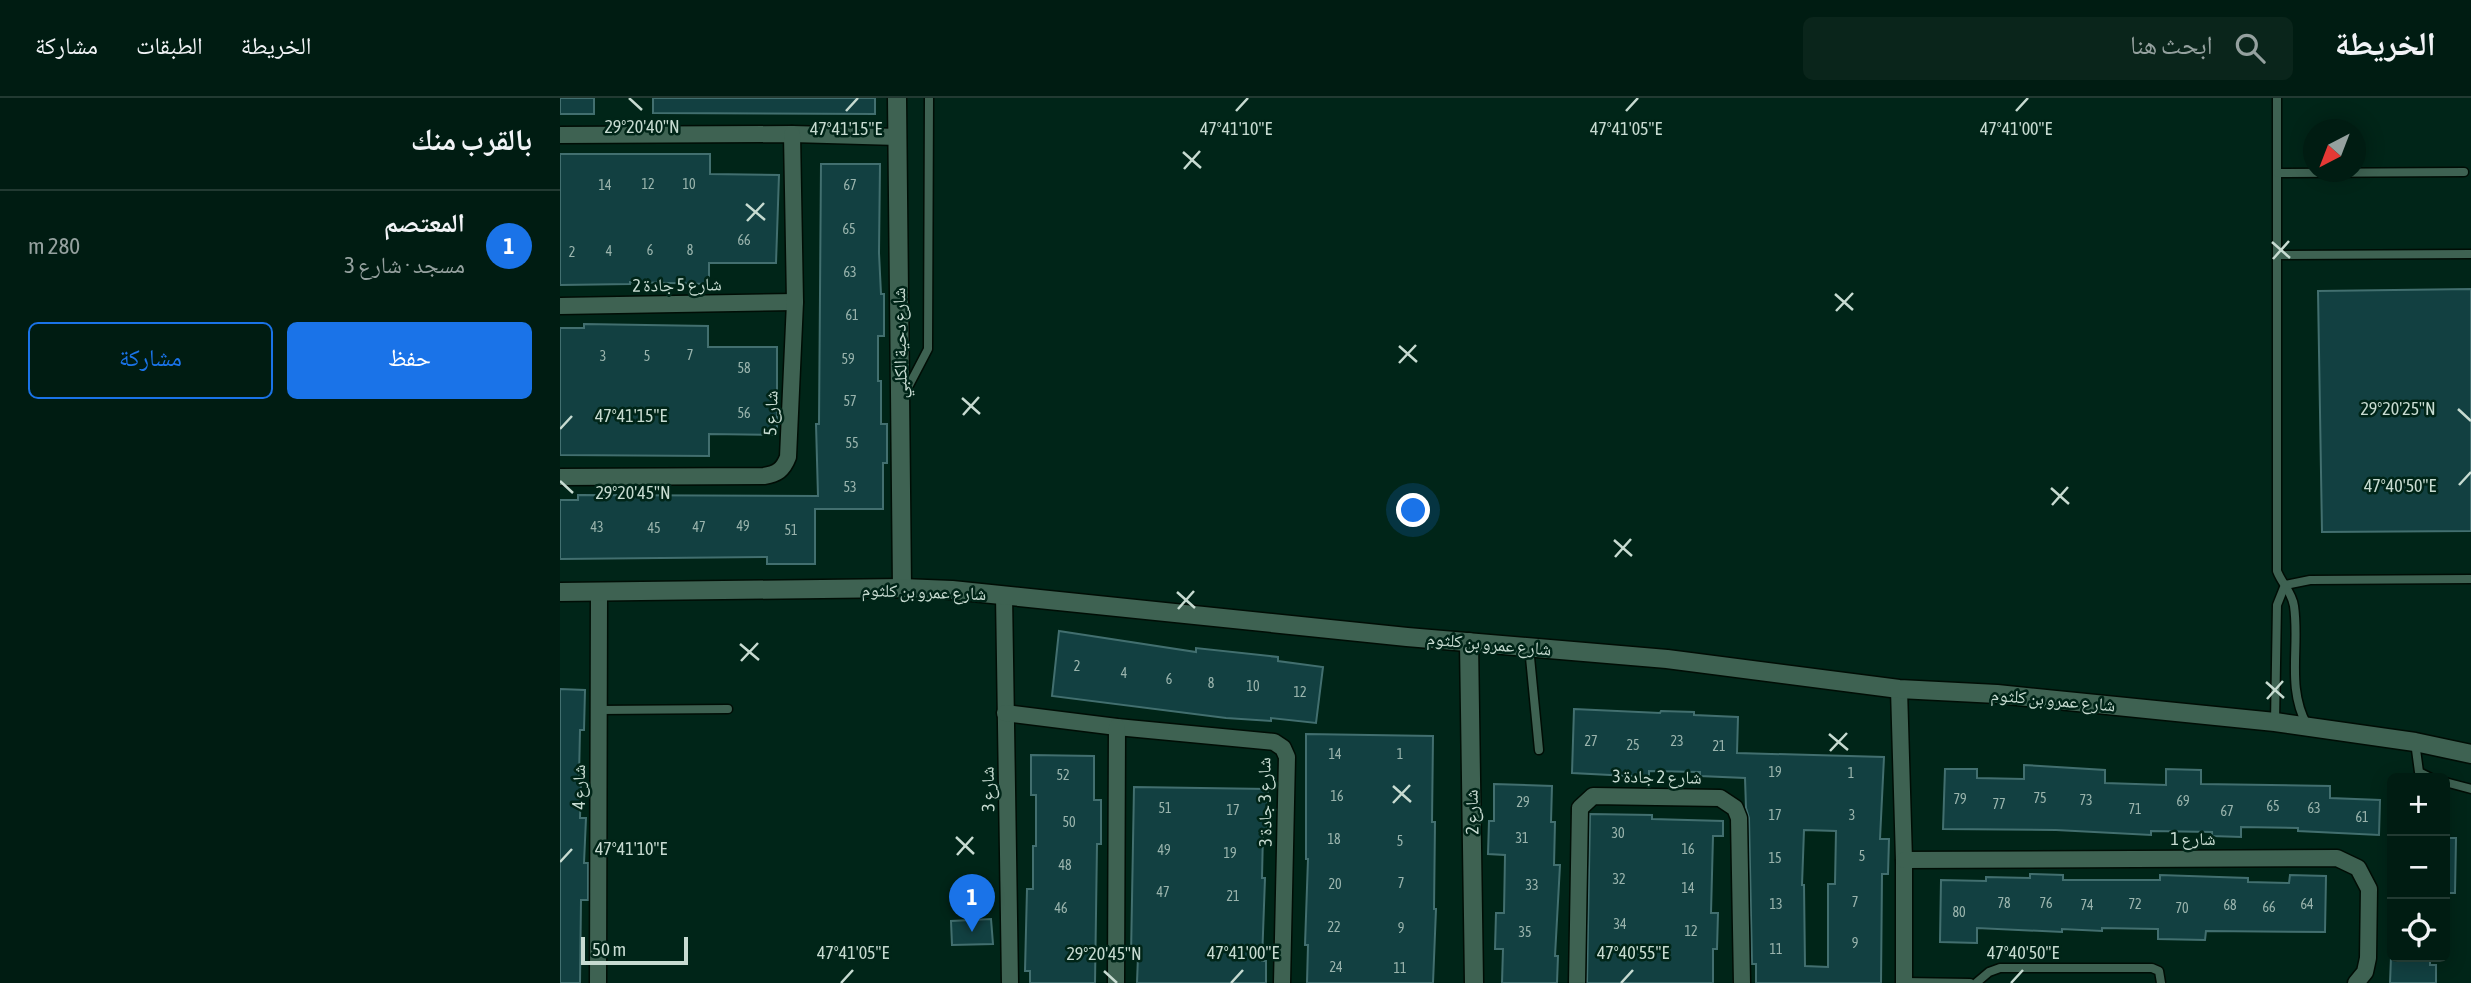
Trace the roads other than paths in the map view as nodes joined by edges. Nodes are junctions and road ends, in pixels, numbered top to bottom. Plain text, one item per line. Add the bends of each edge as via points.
1 (897, 98) edge
2 (929, 98) edge
3 (2277, 98) edge
4 (792, 134) junction
5 (560, 135) edge
6 (898, 137) junction
7 (2464, 172) dead end
8 (2278, 173) junction
9 (2471, 254) edge
10 (2278, 255) junction
11 (795, 302) junction
12 (560, 306) edge
13 (901, 401) junction
14 (560, 477) edge
15 (2471, 579) edge
16 (2286, 586) junction
17 (902, 588) junction
18 (560, 592) edge
19 (599, 592) junction
20 (1003, 595) junction
21 (1469, 642) junction
22 (1529, 647) junction
23 (1899, 689) junction
24 (728, 709) dead end
25 (599, 710) junction
26 (1005, 713) junction
27 (2275, 722) junction
28 (2307, 726) junction
29 (1117, 727) junction
30 (2414, 742) junction
31 (2471, 743) edge
32 (1539, 750) dead end
33 (2471, 754) edge
34 (2421, 773) edge
35 (2450, 783) edge
36 (2471, 789) edge
37 (1904, 860) junction
38 (1904, 982) edge
39 (598, 983) edge
40 (1010, 983) edge
41 (1116, 983) edge
42 (1282, 983) edge
43 (1474, 983) edge
44 (1577, 983) edge
45 (1742, 983) edge
46 (1936, 983) edge
47 (1970, 983) edge
48 (1976, 983) edge
49 (2161, 983) edge
50 (2356, 983) edge

1 - 6 street, شارع دحية الكلبي
2 - 13 lane via 928,349
3 - 8 lane
4 - 5 street
4 - 6 street
4 - 11 street, شارع 5
6 - 13 street, شارع دحية الكلبي
7 - 8 lane
8 - 10 lane
9 - 10 lane
10 - 16 lane via 2277,571
11 - 12 street, شارع 5 جادة 2
11 - 14 street, شارع 5 via 788,457 780,471 764,476
13 - 17 street, شارع دحية الكلبي
15 - 16 lane via 2310,580
16 - 27 lane via 2277,605
16 - 28 lane via 2295,608 2294,691
17 - 19 street, شارع عمرو بن كلثوم
17 - 20 street, شارع عمرو بن كلثوم
18 - 19 street, شارع عمرو بن كلثوم
19 - 25 street, شارع 4
20 - 21 street, شارع عمرو بن كلثوم
20 - 26 street, شارع 3
21 - 22 street, شارع عمرو بن كلثوم
21 - 43 street, شارع 2
22 - 23 street, شارع عمرو بن كلثوم via 1667,659
22 - 32 lane
23 - 27 street, شارع عمرو بن كلثوم via 1997,694
23 - 37 street
24 - 25 lane
25 - 39 street, شارع 4
26 - 29 street, شارع 3 جادة 3
26 - 40 street, شارع 3
27 - 28 street, شارع عمرو بن كلثوم
28 - 30 street, شارع عمرو بن كلثوم
29 - 41 street
29 - 42 street, شارع 3 جادة 3 via 1274,742 1283,748 1287,757
30 - 31 street, شارع عمرو بن كلثوم
30 - 33 street, شارع عمرو بن كلثوم
30 - 34 lane
35 - 36 lane
37 - 38 street
37 - 50 street, شارع 1 via 2337,858 2358,868 2369,889 2368,958
38 - 46 lane
44 - 45 street, شارع 2 جادة 3 via 1580,808 1593,796 1720,798 1735,808 1739,818
46 - 47 lane
48 - 49 lane via 2000,968 2152,968 2160,971

